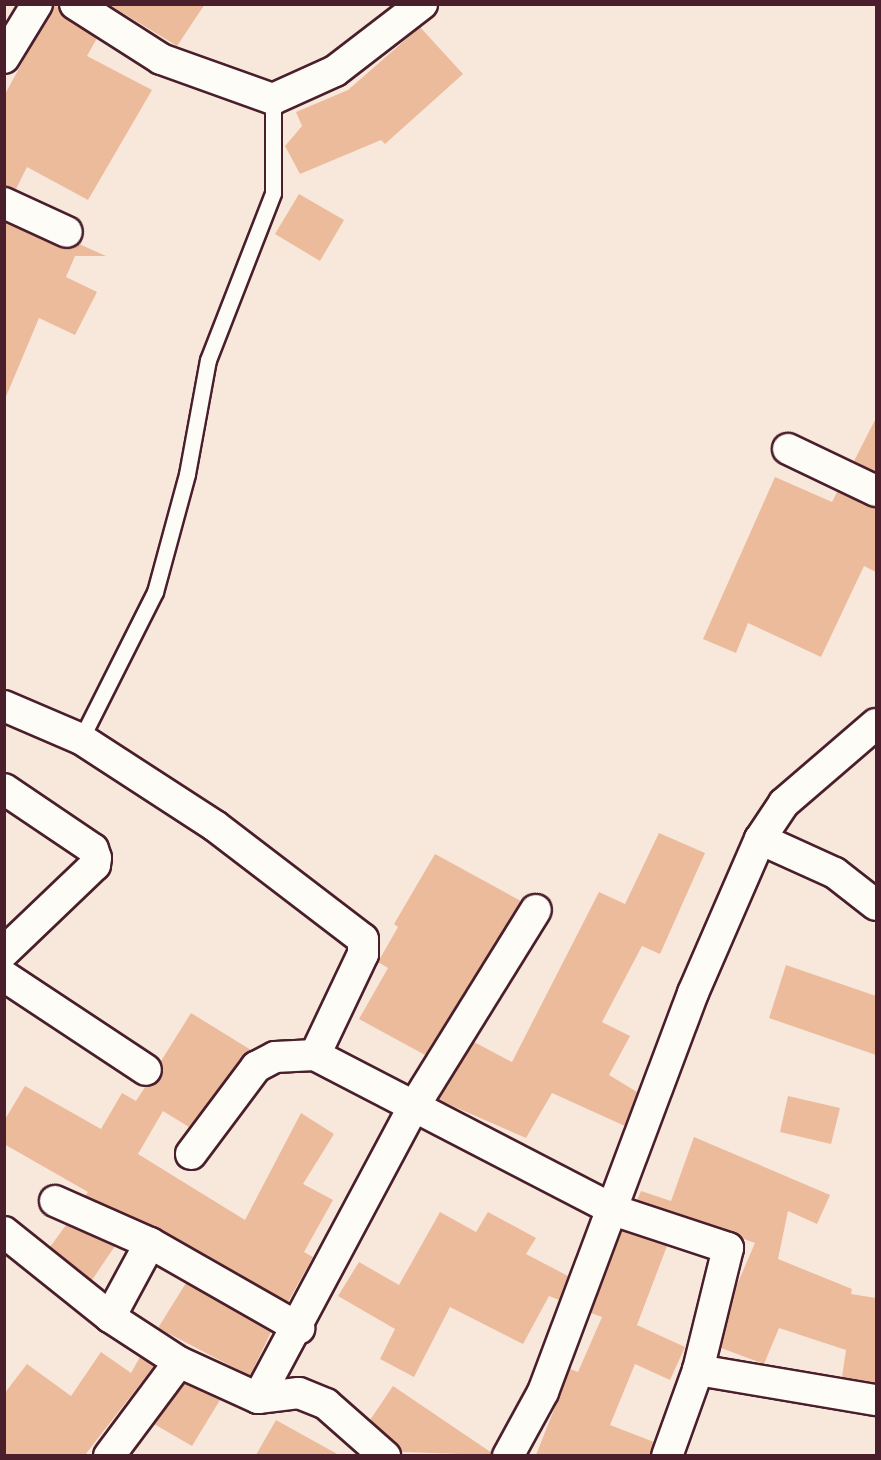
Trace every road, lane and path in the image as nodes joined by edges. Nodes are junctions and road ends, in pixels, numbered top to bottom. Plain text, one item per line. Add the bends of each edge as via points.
1 (37, 4) edge
2 (75, 4) edge
3 (422, 4) edge
4 (4, 58) edge
5 (273, 99) junction
6 (4, 203) edge
7 (67, 232) dead end
8 (788, 449) dead end
9 (876, 491) edge
10 (4, 706) edge
11 (876, 724) edge
12 (81, 738) junction
13 (4, 789) edge
14 (760, 839) junction
15 (876, 905) edge
16 (536, 910) dead end
17 (4, 952) edge
18 (4, 976) edge
19 (315, 1055) junction
20 (146, 1070) dead end
21 (413, 1108) junction
22 (191, 1154) dead end
23 (55, 1201) dead end
24 (616, 1211) junction
25 (4, 1232) edge
26 (150, 1243) junction
27 (110, 1317) junction
28 (299, 1328) junction
29 (179, 1362) junction
30 (698, 1370) junction
31 (258, 1398) junction
32 (876, 1400) edge
33 (108, 1455) edge
34 (385, 1455) edge
35 (508, 1455) edge
36 (667, 1455) edge

1 - 4 street
2 - 5 street via 161,59
3 - 5 street via 335,71
5 - 12 lane via 273,193 208,360 187,474 155,592
6 - 7 street
8 - 9 street
10 - 12 street
11 - 14 street via 784,803
12 - 19 street via 215,826 363,939 363,954
13 - 17 street via 93,849 96,858 95,865
14 - 15 street via 835,873
14 - 24 street via 693,993
16 - 21 street
18 - 20 street
19 - 21 street
19 - 22 street via 275,1057 256,1066
21 - 24 street
21 - 28 street
23 - 26 street
24 - 30 street via 728,1248
24 - 35 street via 543,1392
25 - 27 street
26 - 27 street
26 - 28 street
27 - 29 street
28 - 31 street
29 - 31 street
29 - 33 street
30 - 32 street
30 - 36 street
31 - 34 street via 299,1393 326,1404

